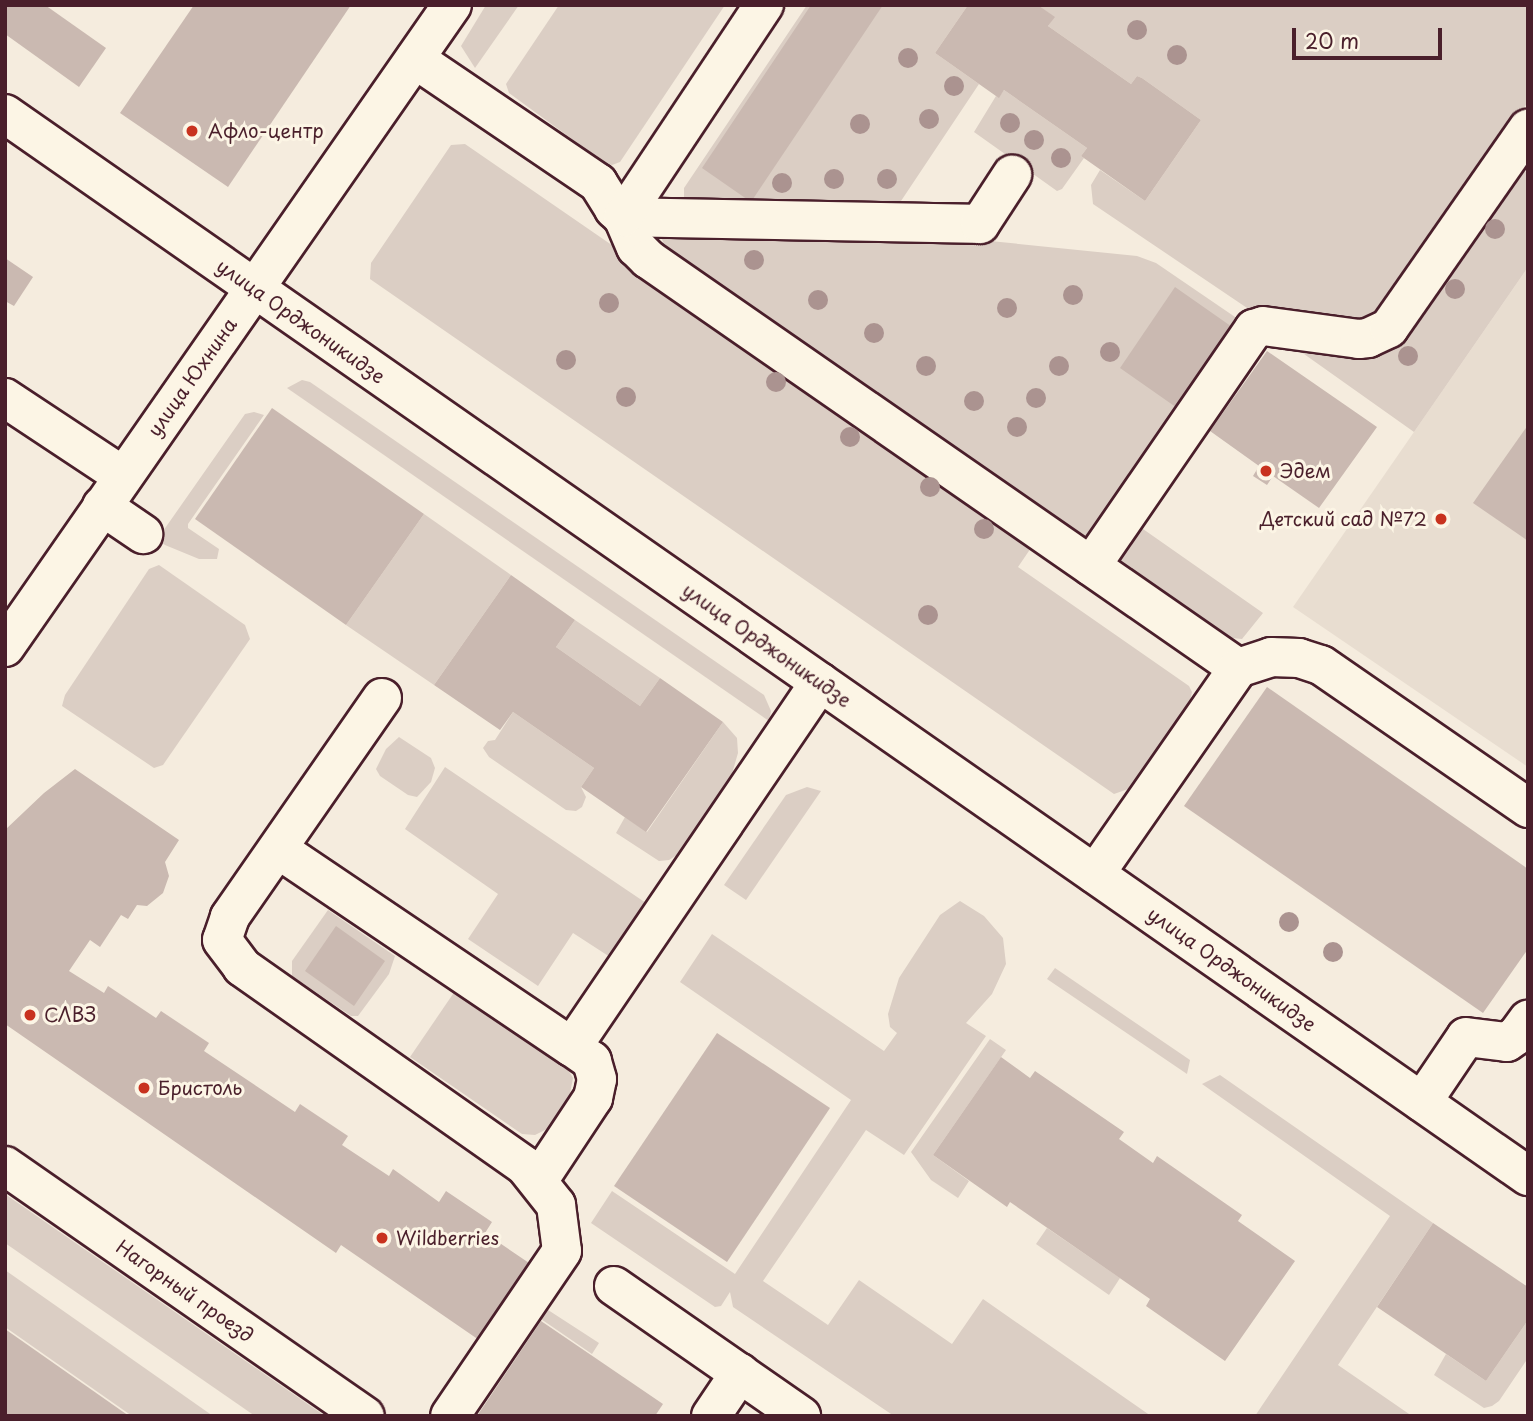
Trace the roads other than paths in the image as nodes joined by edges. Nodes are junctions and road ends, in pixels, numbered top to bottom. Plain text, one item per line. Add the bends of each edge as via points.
1 (452, 5) edge
2 (764, 5) edge
3 (415, 59) junction
4 (5, 114) edge
5 (1528, 129) edge
6 (1012, 176) dead end
7 (623, 217) junction
8 (254, 288) junction
9 (5, 398) edge
10 (113, 491) junction
11 (143, 534) dead end
12 (1091, 566) junction
13 (5, 647) edge
14 (1238, 668) junction
15 (820, 682) junction
16 (382, 698) dead end
17 (1528, 808) edge
18 (278, 849) junction
19 (1095, 874) junction
20 (1528, 1020) edge
21 (572, 1048) junction
22 (1422, 1102) junction
23 (5, 1166) edge
24 (1528, 1176) edge
25 (538, 1181) junction
26 (614, 1286) dead end
27 (740, 1373) junction
28 (365, 1416) edge
29 (450, 1416) edge
30 (711, 1416) edge
31 (801, 1416) edge

1 - 3 main road, улица Юхнина
2 - 7 main road
3 - 7 main road via 598,183
3 - 8 main road, улица Юхнина
4 - 8 main road, улица Орджоникидзе
5 - 12 main road via 1389,328 1359,340 1263,326 1254,330
6 - 7 main road via 980,224
7 - 12 main road via 629,235 648,259
8 - 10 main road, улица Юхнина
8 - 15 main road, улица Орджоникидзе
9 - 10 main road
10 - 11 main road
10 - 13 main road, улица Юхнина
12 - 14 main road
14 - 17 main road via 1270,657 1299,658 1321,665
14 - 19 main road
15 - 19 main road, улица Орджоникидзе
15 - 21 main road
16 - 18 main road
18 - 21 main road
18 - 25 main road via 230,917 222,940 242,967 525,1166
19 - 22 main road, улица Орджоникидзе
20 - 22 main road via 1507,1042 1466,1037
21 - 25 main road via 592,1061 597,1079 593,1098
22 - 24 main road, улица Орджоникидзе
23 - 28 main road, Нагорный проезд
25 - 29 main road via 556,1205 562,1251
26 - 27 main road
27 - 30 main road
27 - 31 main road

